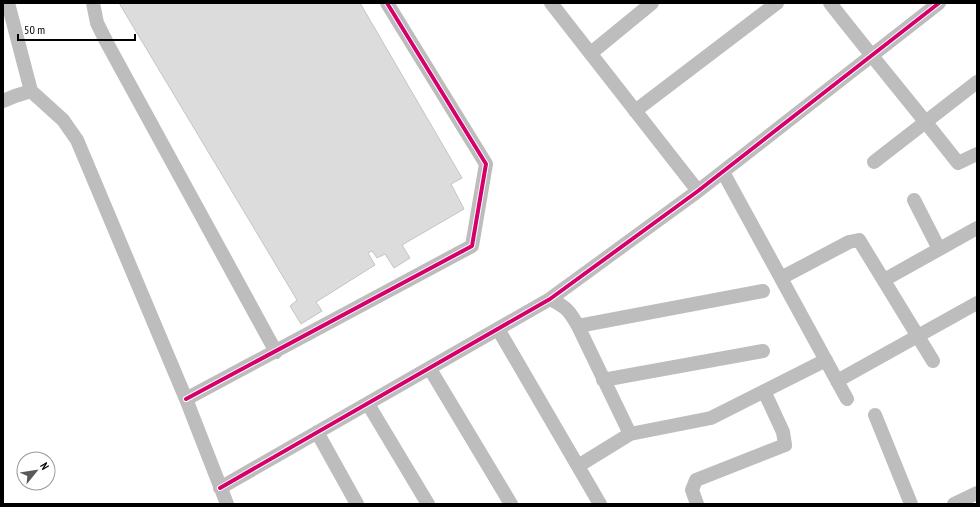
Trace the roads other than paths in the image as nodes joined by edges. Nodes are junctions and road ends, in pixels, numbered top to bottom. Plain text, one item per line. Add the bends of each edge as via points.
1 (8, 3) edge
2 (93, 3) edge
3 (387, 3) edge
4 (552, 3) edge
5 (652, 3) edge
6 (777, 3) edge
7 (830, 3) edge
8 (939, 3) edge
9 (590, 53) junction
10 (871, 56) junction
11 (977, 82) edge
12 (31, 92) junction
13 (3, 102) edge
14 (635, 111) junction
15 (927, 122) junction
16 (977, 154) edge
17 (874, 162) dead end
18 (723, 172) junction
19 (698, 192) junction
20 (914, 200) dead end
21 (977, 228) edge
22 (939, 249) junction
23 (781, 278) junction
24 (884, 280) junction
25 (763, 291) dead end
26 (550, 300) junction
27 (977, 302) edge
28 (578, 326) junction
29 (498, 329) junction
30 (917, 336) junction
31 (763, 351) dead end
32 (276, 352) junction
33 (826, 360) junction
34 (932, 361) dead end
35 (430, 369) junction
36 (603, 380) junction
37 (837, 381) junction
38 (764, 391) junction
39 (186, 399) junction
40 (847, 399) dead end
41 (368, 404) junction
42 (875, 415) dead end
43 (317, 432) junction
44 (630, 434) junction
45 (578, 466) junction
46 (220, 488) junction
47 (977, 493) edge
48 (227, 504) edge
49 (357, 504) edge
50 (428, 504) edge
51 (511, 504) edge
52 (600, 504) edge
53 (697, 504) edge
54 (911, 504) edge
55 (954, 504) edge

1 - 12 street
2 - 32 street via 97,23
3 - 32 street via 486,164 472,246
4 - 9 street
5 - 9 street
6 - 14 street
7 - 10 street
8 - 10 street
9 - 14 street
10 - 15 street
10 - 18 street
11 - 15 street
12 - 13 street
12 - 39 street via 63,120 77,140
14 - 19 street
15 - 16 street via 958,163
15 - 17 street
18 - 19 street
18 - 23 street
19 - 26 street
20 - 22 street
21 - 22 street
22 - 24 street
23 - 24 street via 849,242 859,240
23 - 33 street
24 - 30 street
25 - 28 street
26 - 28 street via 569,311
26 - 29 street
27 - 30 street
28 - 36 street
29 - 35 street
29 - 45 street
30 - 34 street
30 - 37 street
31 - 36 street
32 - 39 street
33 - 37 street
33 - 38 street
35 - 41 street
35 - 51 street
36 - 44 street
37 - 40 street
38 - 44 street via 712,418
38 - 53 street via 784,432 785,445 696,480 692,490
39 - 46 street
41 - 43 street
41 - 50 street
42 - 54 street
43 - 46 street
43 - 49 street
44 - 45 street
45 - 52 street
46 - 48 street
47 - 55 street

